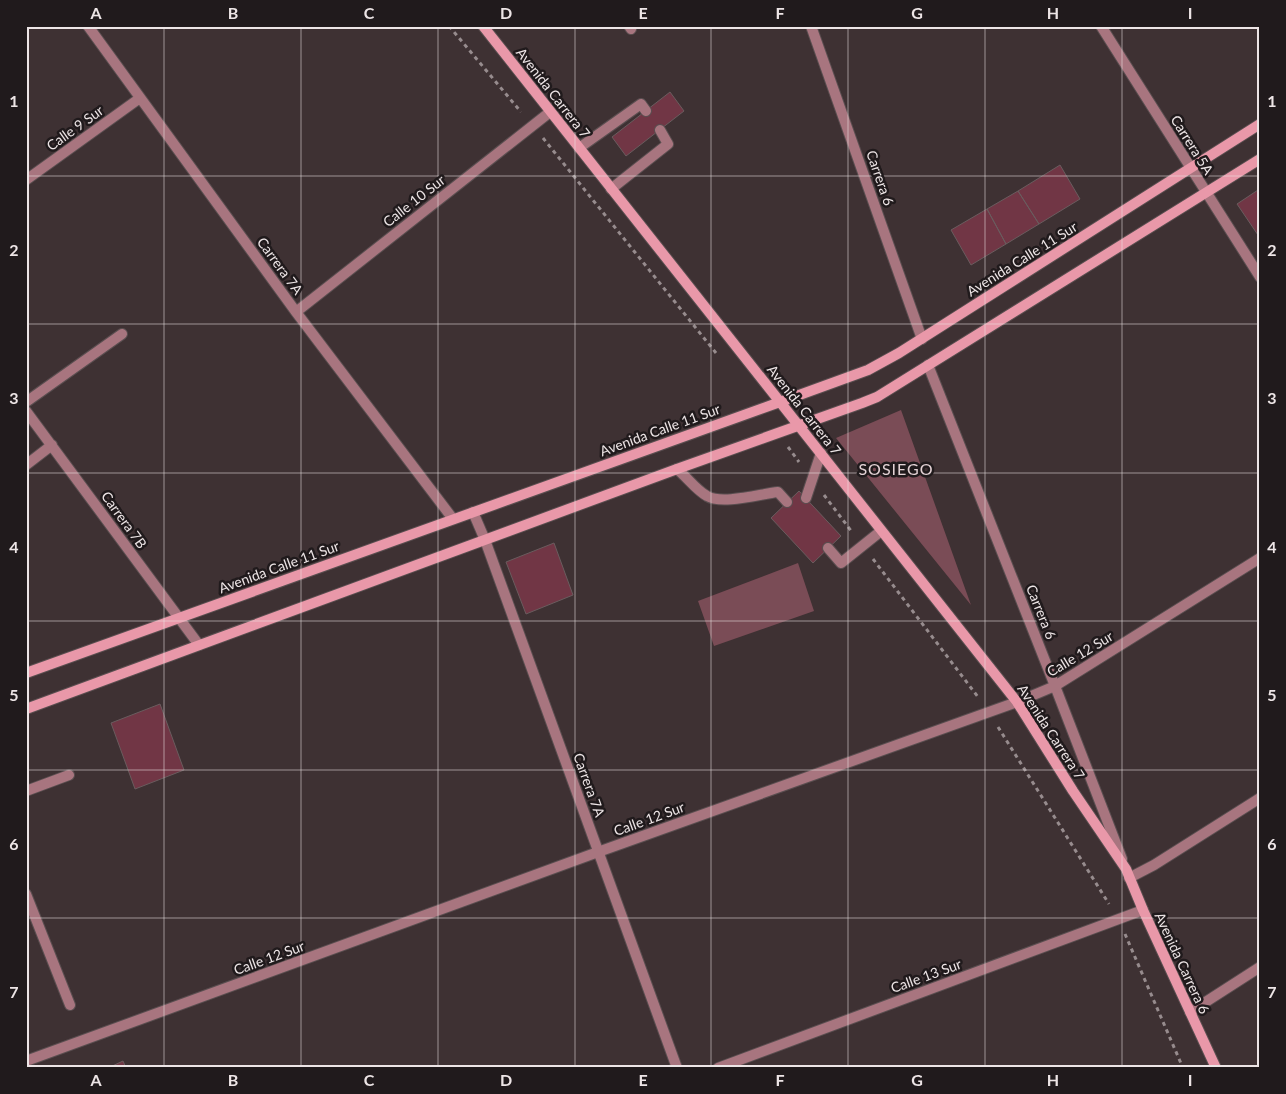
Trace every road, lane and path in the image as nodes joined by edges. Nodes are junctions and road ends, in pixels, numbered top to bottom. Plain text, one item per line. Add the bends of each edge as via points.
1 (88, 26) edge
2 (449, 26) edge
3 (483, 26) edge
4 (812, 26) edge
5 (1101, 26) edge
6 (140, 98) junction
7 (646, 111) dead end
8 (550, 112) junction
9 (1260, 124) edge
10 (532, 125) junction
11 (660, 130) dead end
12 (579, 148) junction
13 (1260, 159) edge
14 (1191, 168) junction
15 (26, 180) edge
16 (611, 189) junction
17 (1206, 192) junction
18 (1260, 277) edge
19 (296, 312) junction
20 (122, 334) dead end
21 (922, 339) junction
22 (720, 358) dead end
23 (928, 365) junction
24 (26, 402) edge
25 (780, 402) junction
26 (26, 411) edge
27 (799, 426) junction
28 (52, 445) junction
29 (786, 445) dead end
30 (821, 453) junction
31 (26, 465) edge
32 (677, 469) junction
33 (812, 479) junction
34 (806, 498) dead end
35 (787, 502) dead end
36 (472, 512) junction
37 (453, 519) junction
38 (881, 530) junction
39 (485, 540) junction
40 (862, 546) junction
41 (828, 548) dead end
42 (1260, 558) edge
43 (179, 618) junction
44 (199, 645) junction
45 (26, 673) edge
46 (1055, 686) junction
47 (1017, 702) junction
48 (26, 709) edge
49 (988, 712) junction
50 (69, 775) dead end
51 (26, 791) edge
52 (1260, 798) edge
53 (598, 852) junction
54 (1128, 873) junction
55 (26, 894) edge
56 (1143, 910) junction
57 (1118, 919) junction
58 (1260, 967) edge
59 (70, 1005) dead end
60 (1190, 1012) junction
61 (26, 1061) edge
62 (677, 1068) edge
63 (718, 1068) edge
64 (1183, 1068) edge
65 (1216, 1068) edge

1 - 6 street, Carrera 7A
2 - 10 path
3 - 8 main road, Avenida Carrera 7
4 - 21 street, Carrera 6
5 - 14 street, Carrera 5A
6 - 15 street, Calle 9 Sur
6 - 19 street, Carrera 7A
7 - 12 street via 641,104
8 - 10 street, Calle 10 Sur
8 - 12 main road, Avenida Carrera 7
9 - 14 main road, Avenida Calle 11 Sur
10 - 19 street, Calle 10 Sur
10 - 22 path
11 - 16 street via 668,144
12 - 16 main road, Avenida Carrera 7
13 - 17 main road
14 - 17 street, Carrera 5A
14 - 21 main road, Avenida Calle 11 Sur
16 - 25 main road, Avenida Carrera 7
17 - 18 street, Carrera 5A
17 - 23 main road
19 - 37 street, Carrera 7A
20 - 24 street
21 - 25 main road, Avenida Calle 11 Sur via 868,370
23 - 27 main road via 877,397
23 - 46 street, Carrera 6
25 - 27 main road, Avenida Carrera 7
25 - 36 main road, Avenida Calle 11 Sur
26 - 28 street, Carrera 7B
27 - 30 main road, Avenida Carrera 7
27 - 32 main road
28 - 31 street
28 - 43 street, Carrera 7B
29 - 33 path
30 - 33 street
30 - 38 main road, Avenida Carrera 7
32 - 35 street via 708,497 723,500 778,492
32 - 39 main road
33 - 34 street
33 - 40 path
36 - 37 main road, Avenida Calle 11 Sur
36 - 39 street, Carrera 7A
37 - 43 main road, Avenida Calle 11 Sur
38 - 40 street
38 - 47 main road, Avenida Carrera 7
39 - 44 main road
39 - 53 street, Carrera 7A
40 - 41 street via 841,563
40 - 49 path
42 - 46 street, Calle 12 Sur
43 - 44 street, Carrera 7B
43 - 45 main road, Avenida Calle 11 Sur
44 - 48 main road
46 - 47 street, Calle 12 Sur
46 - 54 street, Carrera 6
47 - 49 street, Calle 12 Sur
47 - 54 main road, Avenida Carrera 7
49 - 53 street, Calle 12 Sur
49 - 57 path
50 - 51 street
52 - 54 street via 1154,865
53 - 61 street, Calle 12 Sur
53 - 62 street, Carrera 7A
54 - 56 main road, Avenida Carrera 6
55 - 59 street
56 - 57 street, Calle 13 Sur
56 - 60 main road, Avenida Carrera 6
57 - 63 street, Calle 13 Sur
57 - 64 path
58 - 60 street
60 - 65 main road, Avenida Carrera 6

